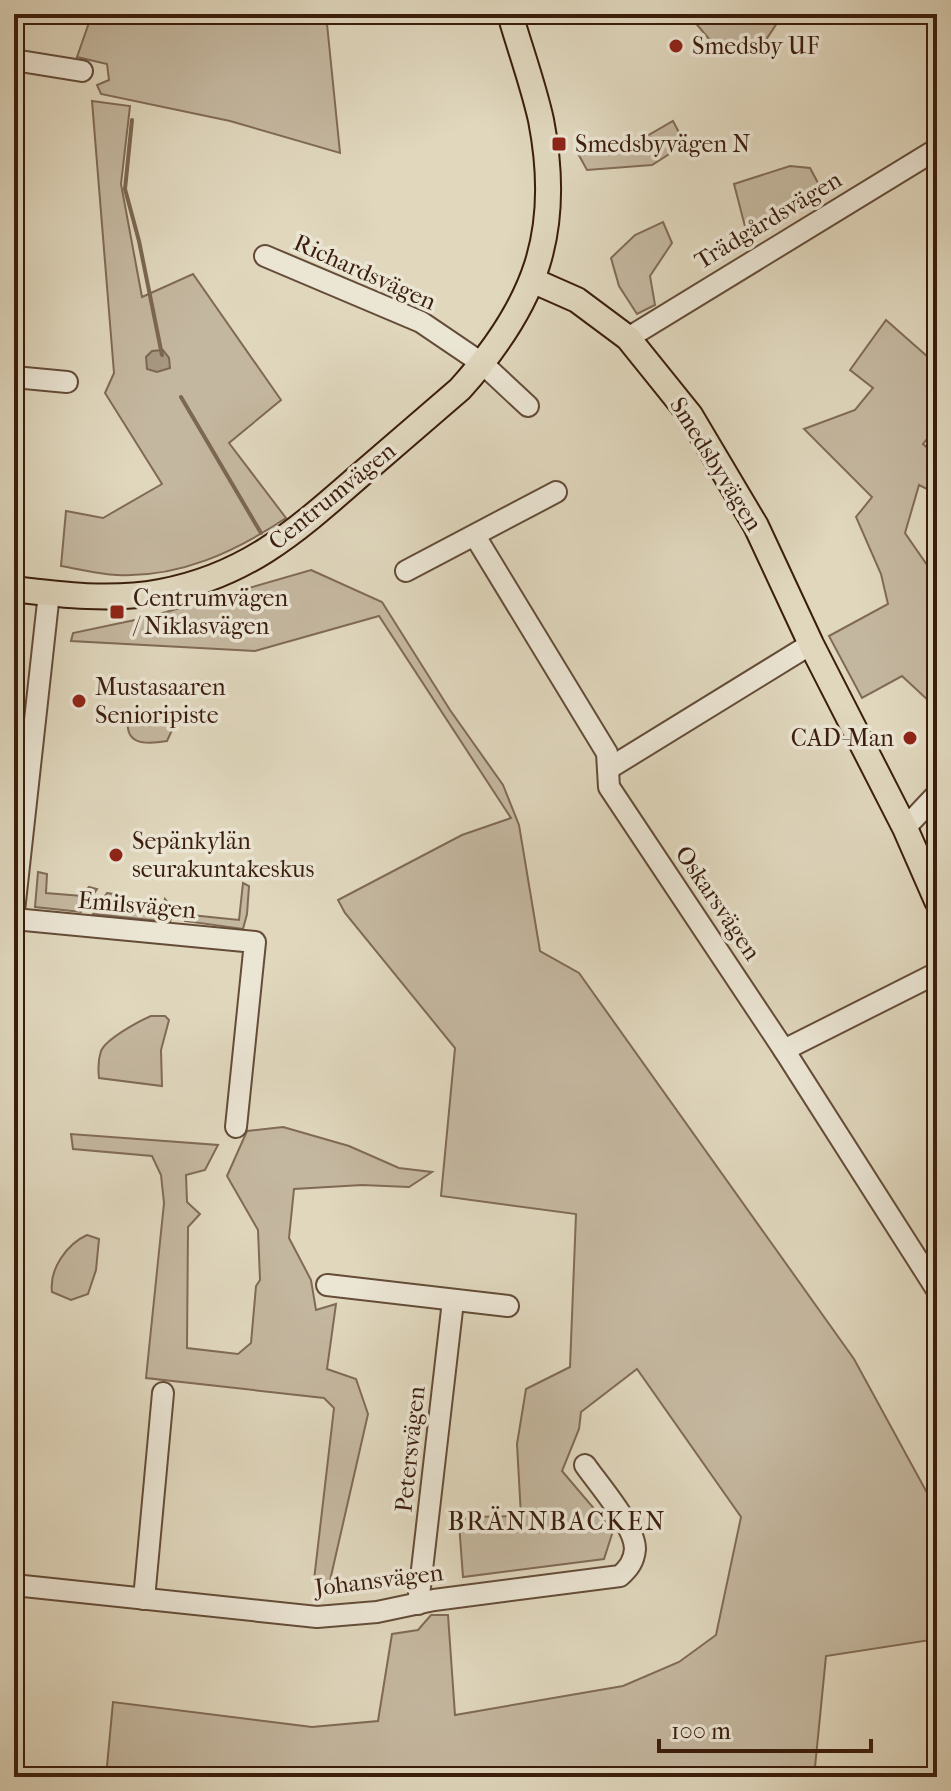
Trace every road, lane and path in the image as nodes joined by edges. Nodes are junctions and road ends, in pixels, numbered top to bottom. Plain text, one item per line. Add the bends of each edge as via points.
1 (510, 14) edge
2 (14, 60) edge
3 (82, 71) dead end
4 (937, 149) edge
5 (265, 256) dead end
6 (534, 281) junction
7 (628, 338) junction
8 (483, 364) junction
9 (14, 377) edge
10 (67, 382) dead end
11 (528, 406) dead end
12 (556, 492) dead end
13 (475, 536) junction
14 (406, 571) dead end
15 (14, 589) edge
16 (49, 593) junction
17 (811, 644) junction
18 (608, 769) junction
19 (937, 794) edge
20 (905, 828) junction
21 (937, 901) edge
22 (14, 911) edge
23 (14, 919) edge
24 (937, 973) edge
25 (784, 1050) junction
26 (236, 1127) dead end
27 (327, 1285) dead end
28 (937, 1290) edge
29 (453, 1301) junction
30 (508, 1306) dead end
31 (163, 1393) dead end
32 (585, 1465) dead end
33 (14, 1585) edge
34 (144, 1599) junction
35 (418, 1604) junction

1 - 6 main road via 540,118 547,170 549,199
2 - 3 street
4 - 7 street, Trädgårdsvägen
5 - 8 street, Richardsvägen via 421,322
6 - 7 main road, Smedsbyvägen via 577,300
6 - 8 main road, Centrumvägen
7 - 17 main road, Smedsbyvägen via 690,415 722,465
8 - 11 street, Richardsvägen
8 - 16 main road, Centrumvägen via 294,533 235,568 158,592
9 - 10 street
12 - 13 street
13 - 14 street
13 - 18 street, Oskarsvägen via 607,753
15 - 16 main road, Centrumvägen
16 - 22 street
17 - 18 street
17 - 20 main road, Smedsbyvägen
18 - 25 street, Oskarsvägen via 609,787
19 - 20 street
20 - 21 main road, Smedsbyvägen
23 - 26 street, Emilsvägen via 255,942
24 - 25 street
25 - 28 street, Oskarsvägen
27 - 29 street
29 - 30 street
29 - 35 street, Petersvägen
31 - 34 street
32 - 35 street, Johansvägen via 628,1527 635,1546 631,1565 620,1576
33 - 34 street, Johansvägen
34 - 35 street, Johansvägen via 317,1617

